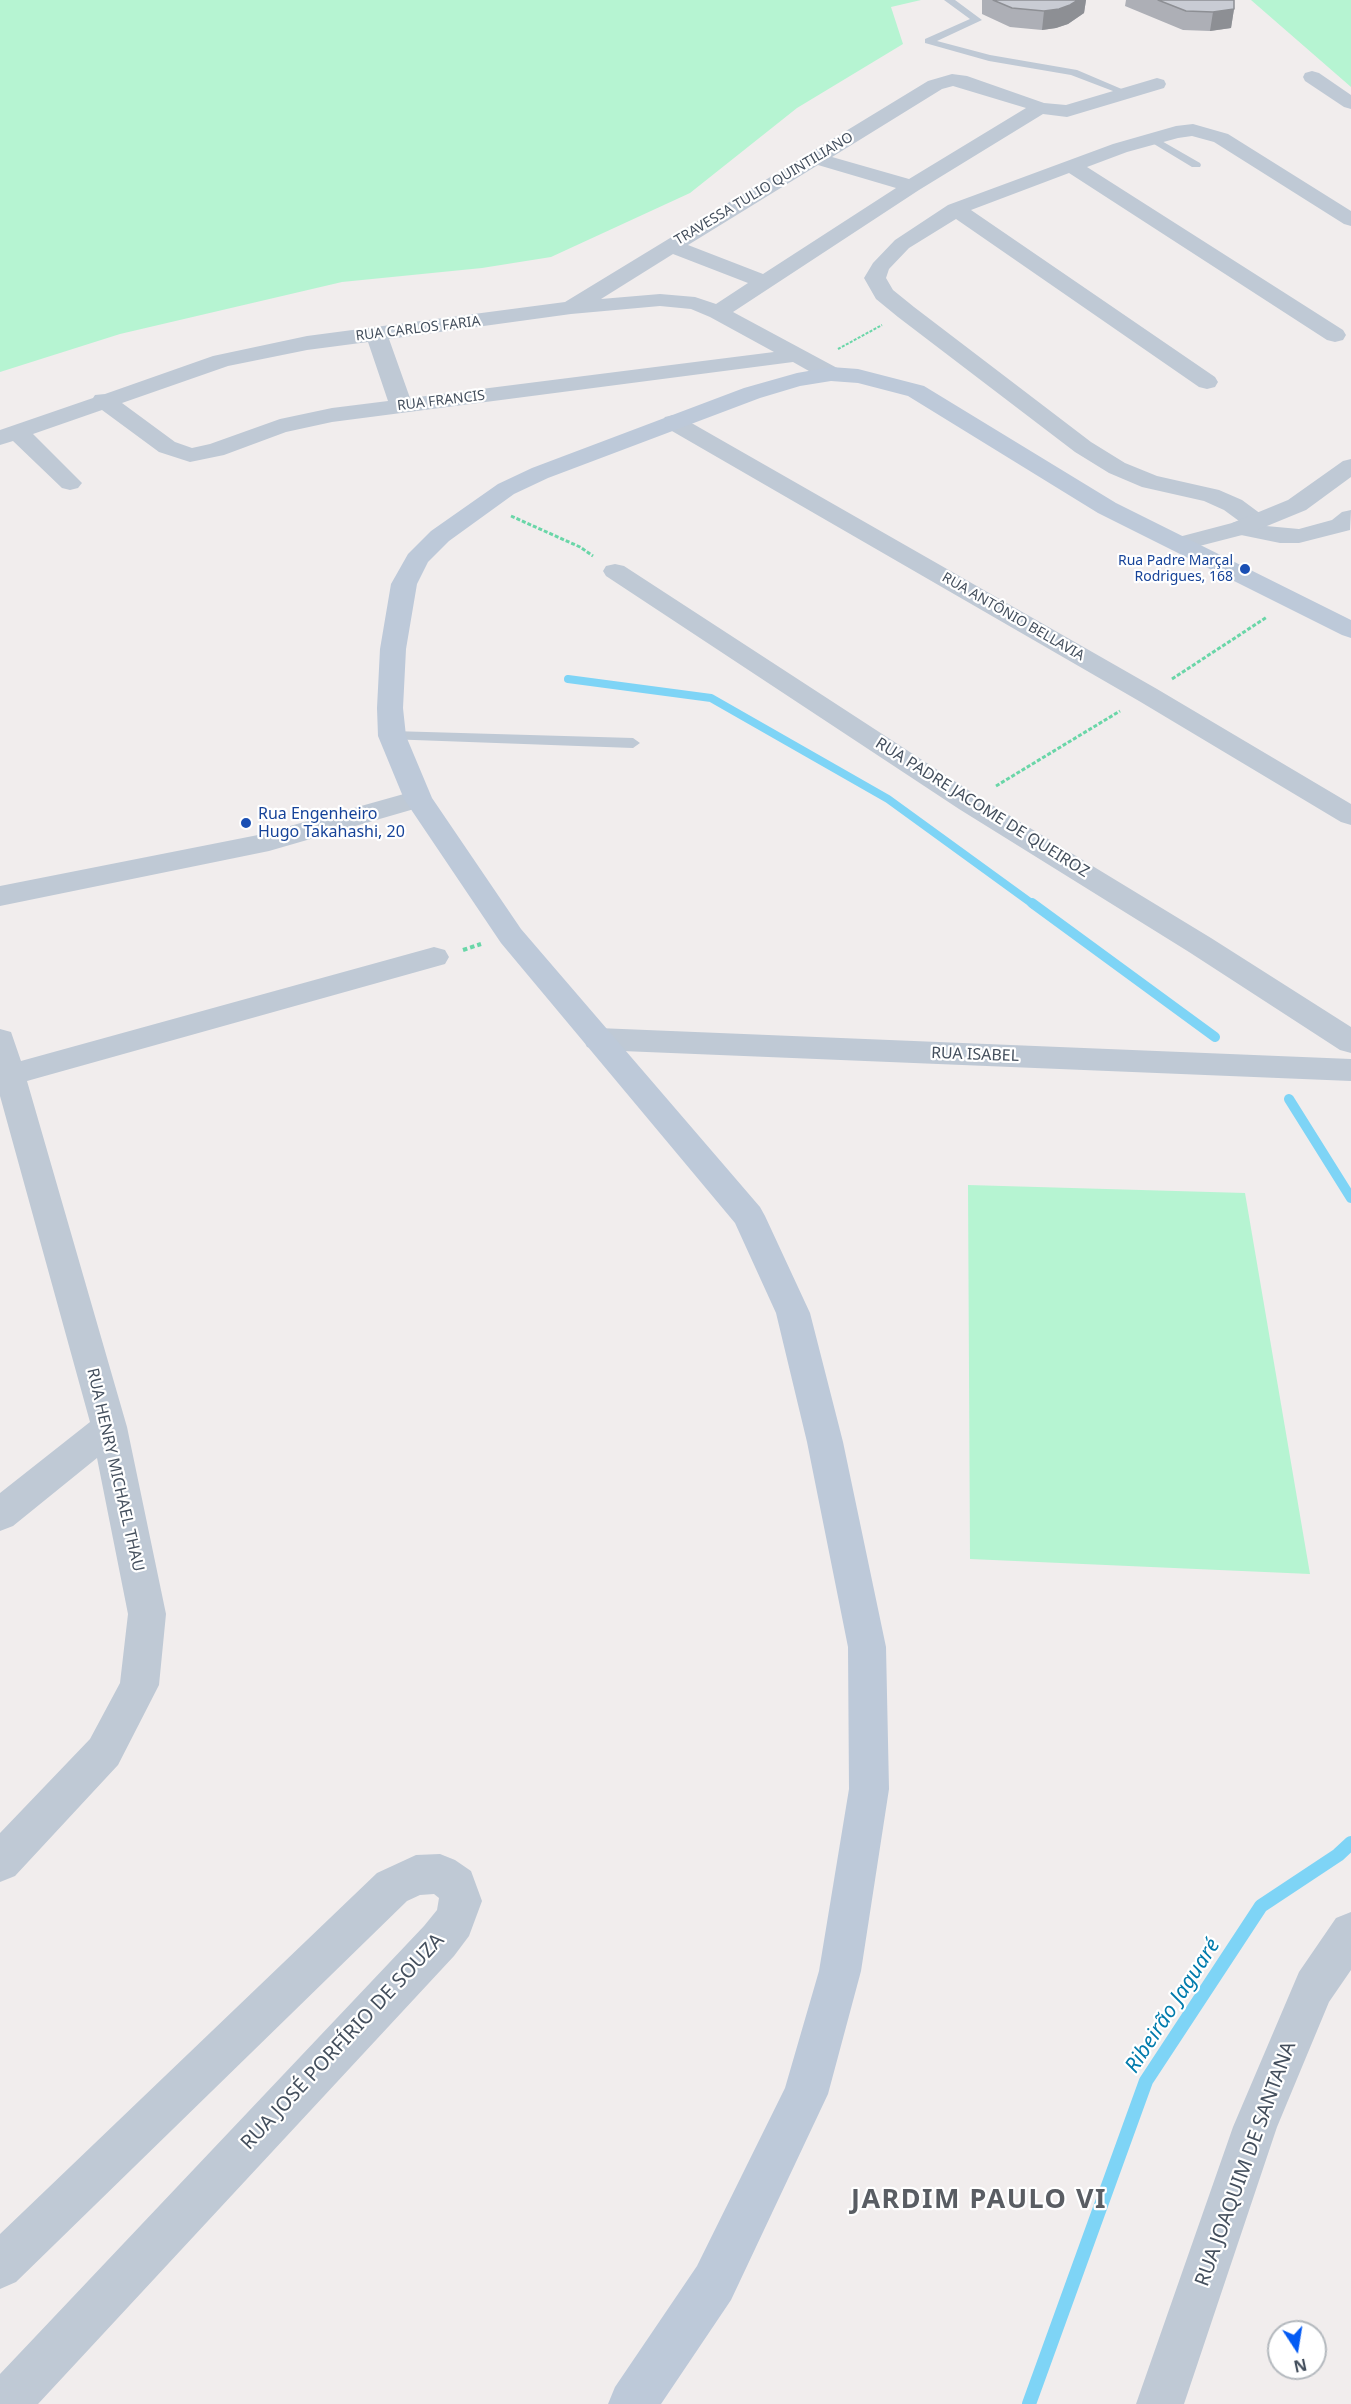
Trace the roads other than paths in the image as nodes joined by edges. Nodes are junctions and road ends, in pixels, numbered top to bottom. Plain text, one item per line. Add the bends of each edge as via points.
1 (949, 0) edge
2 (1312, 77) dead end
3 (1157, 84) dead end
4 (1126, 93) junction
5 (1351, 103) edge
6 (1035, 105) junction
7 (1153, 139) junction
8 (815, 158) junction
9 (1196, 165) dead end
10 (1072, 166) junction
11 (912, 186) junction
12 (955, 209) junction
13 (1351, 220) edge
14 (670, 246) junction
15 (765, 282) junction
16 (571, 308) junction
17 (718, 312) junction
18 (376, 334) junction
19 (1335, 335) dead end
20 (814, 364) junction
21 (1207, 381) dead end
22 (103, 400) junction
23 (401, 406) junction
24 (673, 422) junction
25 (8, 435) edge
26 (1351, 466) edge
27 (70, 483) dead end
28 (1351, 517) edge
29 (1248, 525) junction
30 (1180, 544) junction
31 (615, 571) dead end
32 (1351, 630) edge
33 (392, 736) junction
34 (633, 743) dead end
35 (417, 800) junction
36 (1351, 816) edge
37 (0, 896) edge
38 (434, 957) road end
39 (598, 1039) junction
40 (0, 1040) edge
41 (1351, 1042) edge
42 (1351, 1070) edge
43 (10, 1075) junction
44 (109, 1427) junction
45 (0, 1515) edge
46 (0, 1862) edge
47 (1351, 1933) edge
48 (0, 2266) edge
49 (5, 2404) edge
50 (632, 2404) edge
51 (1160, 2404) edge

1 - 4 lane via 977,20 928,41 989,58 1073,72
2 - 5 street
3 - 4 street
4 - 6 street via 1067,111
6 - 8 street, TRAVESSA TULIO QUINTILIANO via 952,80 935,85
6 - 11 street
7 - 9 lane
7 - 10 street
7 - 13 street via 1193,130 1221,138
8 - 11 street
8 - 14 street, TRAVESSA TULIO QUINTILIANO
10 - 12 street
10 - 19 street
11 - 15 street
12 - 21 street
12 - 29 street via 902,244 880,267 875,278 884,294 1083,447 1150,482 1211,495 1233,505
14 - 15 street
14 - 16 street, TRAVESSA TULIO QUINTILIANO
15 - 17 street
16 - 17 street, RUA CARLOS FARIA via 660,300 695,303
16 - 18 street, RUA CARLOS FARIA
17 - 20 street, RUA CARLOS FARIA
18 - 22 street, RUA CARLOS FARIA via 221,361
18 - 23 street
20 - 23 street, RUA FRANCIS
20 - 24 main road via 797,380
20 - 30 main road via 916,391 1107,508
22 - 23 street, RUA FRANCIS via 167,447 190,455 299,422
22 - 25 street, RUA CARLOS FARIA
24 - 33 main road via 507,489 440,536 417,560 404,584 393,649
24 - 36 street, RUA ANTÔNIO BELLAVIA
25 - 27 street
26 - 29 street via 1297,505
28 - 29 street via 1341,525 1299,536 1280,536
29 - 30 street
30 - 32 main road
31 - 41 street, RUA PADRE JACOME DE QUEIROZ via 969,803
33 - 34 lane
33 - 35 main road
35 - 37 street via 259,844
35 - 39 main road via 511,936
38 - 43 street
39 - 42 street, RUA ISABEL
39 - 50 main road via 748,1216 793,1313 825,1442 867,1647 869,1789 840,1971 806,2094 714,2283
40 - 43 street, RUA HENRY MICHAEL THAU
43 - 44 street, RUA HENRY MICHAEL THAU
44 - 45 street
44 - 46 street, RUA HENRY MICHAEL THAU via 147,1614 139,1685 104,1752
47 - 51 street, RUA JOAQUIM DE SANTANA via 1314,1987 1255,2127
48 - 49 street, RUA JOSÉ PORFÍRIO DE SOUZA via 392,1887 416,1875 440,1874 456,1885 461,1901 454,1922 439,1941

